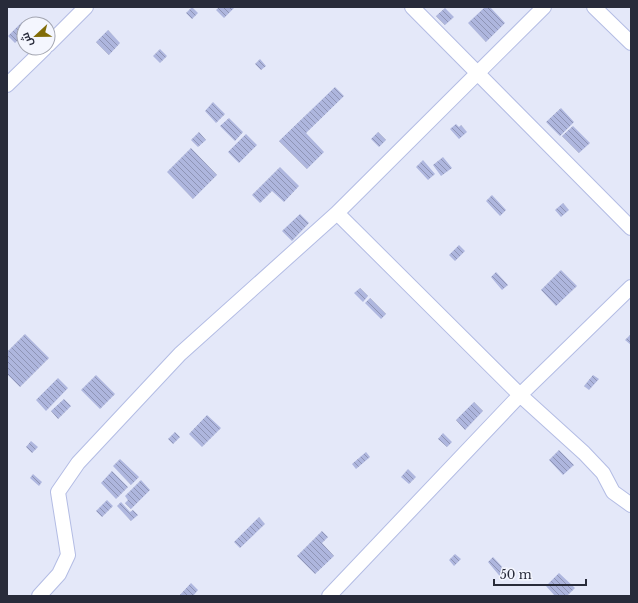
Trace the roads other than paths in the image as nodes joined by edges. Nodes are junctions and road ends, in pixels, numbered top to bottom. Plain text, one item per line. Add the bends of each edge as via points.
1 (86, 7) edge
2 (412, 7) edge
3 (544, 7) edge
4 (594, 7) edge
5 (56, 37) edge
6 (631, 43) edge
7 (37, 56) edge
8 (476, 73) junction
9 (7, 85) edge
10 (337, 213) junction
11 (631, 228) edge
12 (631, 287) edge
13 (520, 395) junction
14 (631, 505) edge
15 (39, 596) edge
16 (329, 596) edge

1 - 5 street
2 - 8 street
3 - 8 street
4 - 6 street
7 - 9 street
8 - 10 street
8 - 11 street
10 - 13 street
10 - 15 street via 180,354 78,463 58,492 68,556 59,574
12 - 13 street
13 - 14 street via 584,453 603,473 613,492
13 - 16 street

